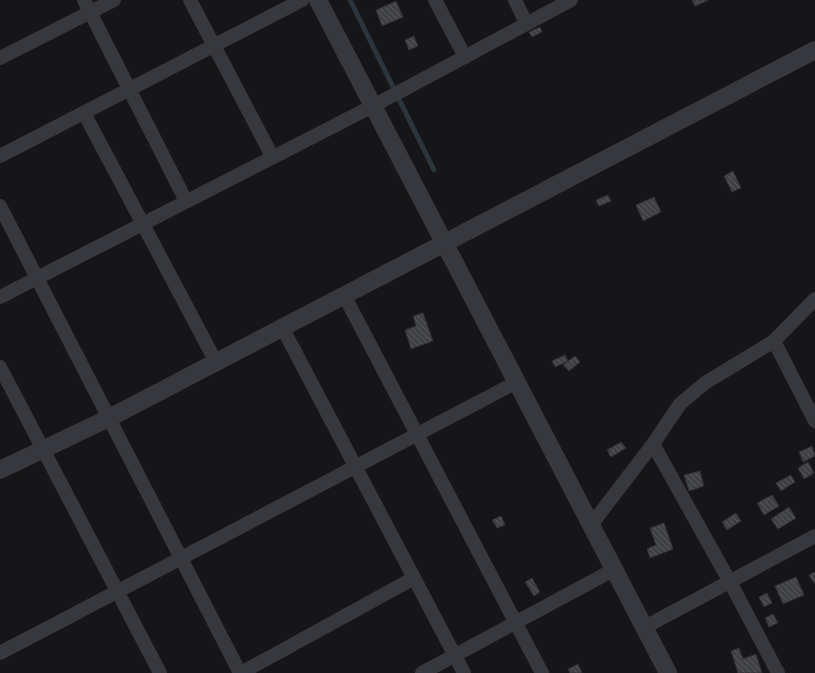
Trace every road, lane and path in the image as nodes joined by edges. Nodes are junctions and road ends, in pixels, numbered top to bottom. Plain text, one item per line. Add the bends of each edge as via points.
1 (114, 0) edge
2 (190, 0) edge
3 (302, 0) edge
4 (318, 0) edge
5 (435, 0) edge
6 (515, 0) edge
7 (571, 0) edge
8 (87, 6) edge
9 (526, 23) junction
10 (215, 46) junction
11 (815, 50) edge
12 (465, 57) junction
13 (0, 58) edge
14 (129, 89) junction
15 (373, 106) junction
16 (84, 113) junction
17 (0, 156) edge
18 (272, 156) junction
19 (186, 201) junction
20 (0, 206) edge
21 (141, 224) junction
22 (445, 243) junction
23 (38, 278) junction
24 (344, 295) junction
25 (0, 297) edge
26 (815, 299) edge
27 (282, 327) junction
28 (774, 341) junction
29 (216, 362) junction
30 (0, 367) edge
31 (517, 382) junction
32 (109, 418) junction
33 (815, 421) edge
34 (418, 435) junction
35 (652, 444) junction
36 (43, 450) junction
37 (355, 467) junction
38 (0, 470) edge
39 (592, 525) junction
40 (815, 536) edge
41 (181, 558) junction
42 (615, 569) junction
43 (414, 578) junction
44 (730, 582) junction
45 (117, 592) junction
46 (516, 622) junction
47 (645, 627) junction
48 (0, 653) edge
49 (455, 655) junction
50 (160, 673) edge
51 (240, 673) edge
52 (422, 673) edge
53 (464, 673) edge
54 (542, 673) edge
55 (668, 673) edge
56 (778, 673) edge

1 - 8 street
2 - 10 street
3 - 10 street
4 - 15 street
5 - 12 street
6 - 9 street
7 - 9 street
8 - 13 street
8 - 14 street
9 - 12 street
10 - 14 street
10 - 18 street
11 - 22 street
12 - 15 street
14 - 16 street
14 - 19 street
15 - 18 street
15 - 22 street
16 - 17 street
16 - 21 street
18 - 19 street
19 - 21 street
20 - 23 street
21 - 23 street
21 - 29 street
22 - 24 street
22 - 31 street
23 - 25 street
23 - 32 street
24 - 27 street
24 - 34 street
26 - 28 street
27 - 29 street
27 - 37 street
28 - 33 street
28 - 35 street via 692,392 680,404
29 - 32 street
30 - 36 street
31 - 34 street
31 - 39 street
32 - 36 street
32 - 41 street
34 - 37 street
34 - 46 street
35 - 39 street
35 - 44 street
36 - 38 street
36 - 45 street
37 - 41 street
37 - 43 street
39 - 42 street
40 - 44 street
41 - 45 street
41 - 51 street
42 - 46 street
42 - 47 street
43 - 49 street
43 - 51 street
44 - 47 street
44 - 56 street
45 - 48 street
45 - 50 street
46 - 49 street
46 - 54 street
47 - 55 street
49 - 52 street
49 - 53 street

